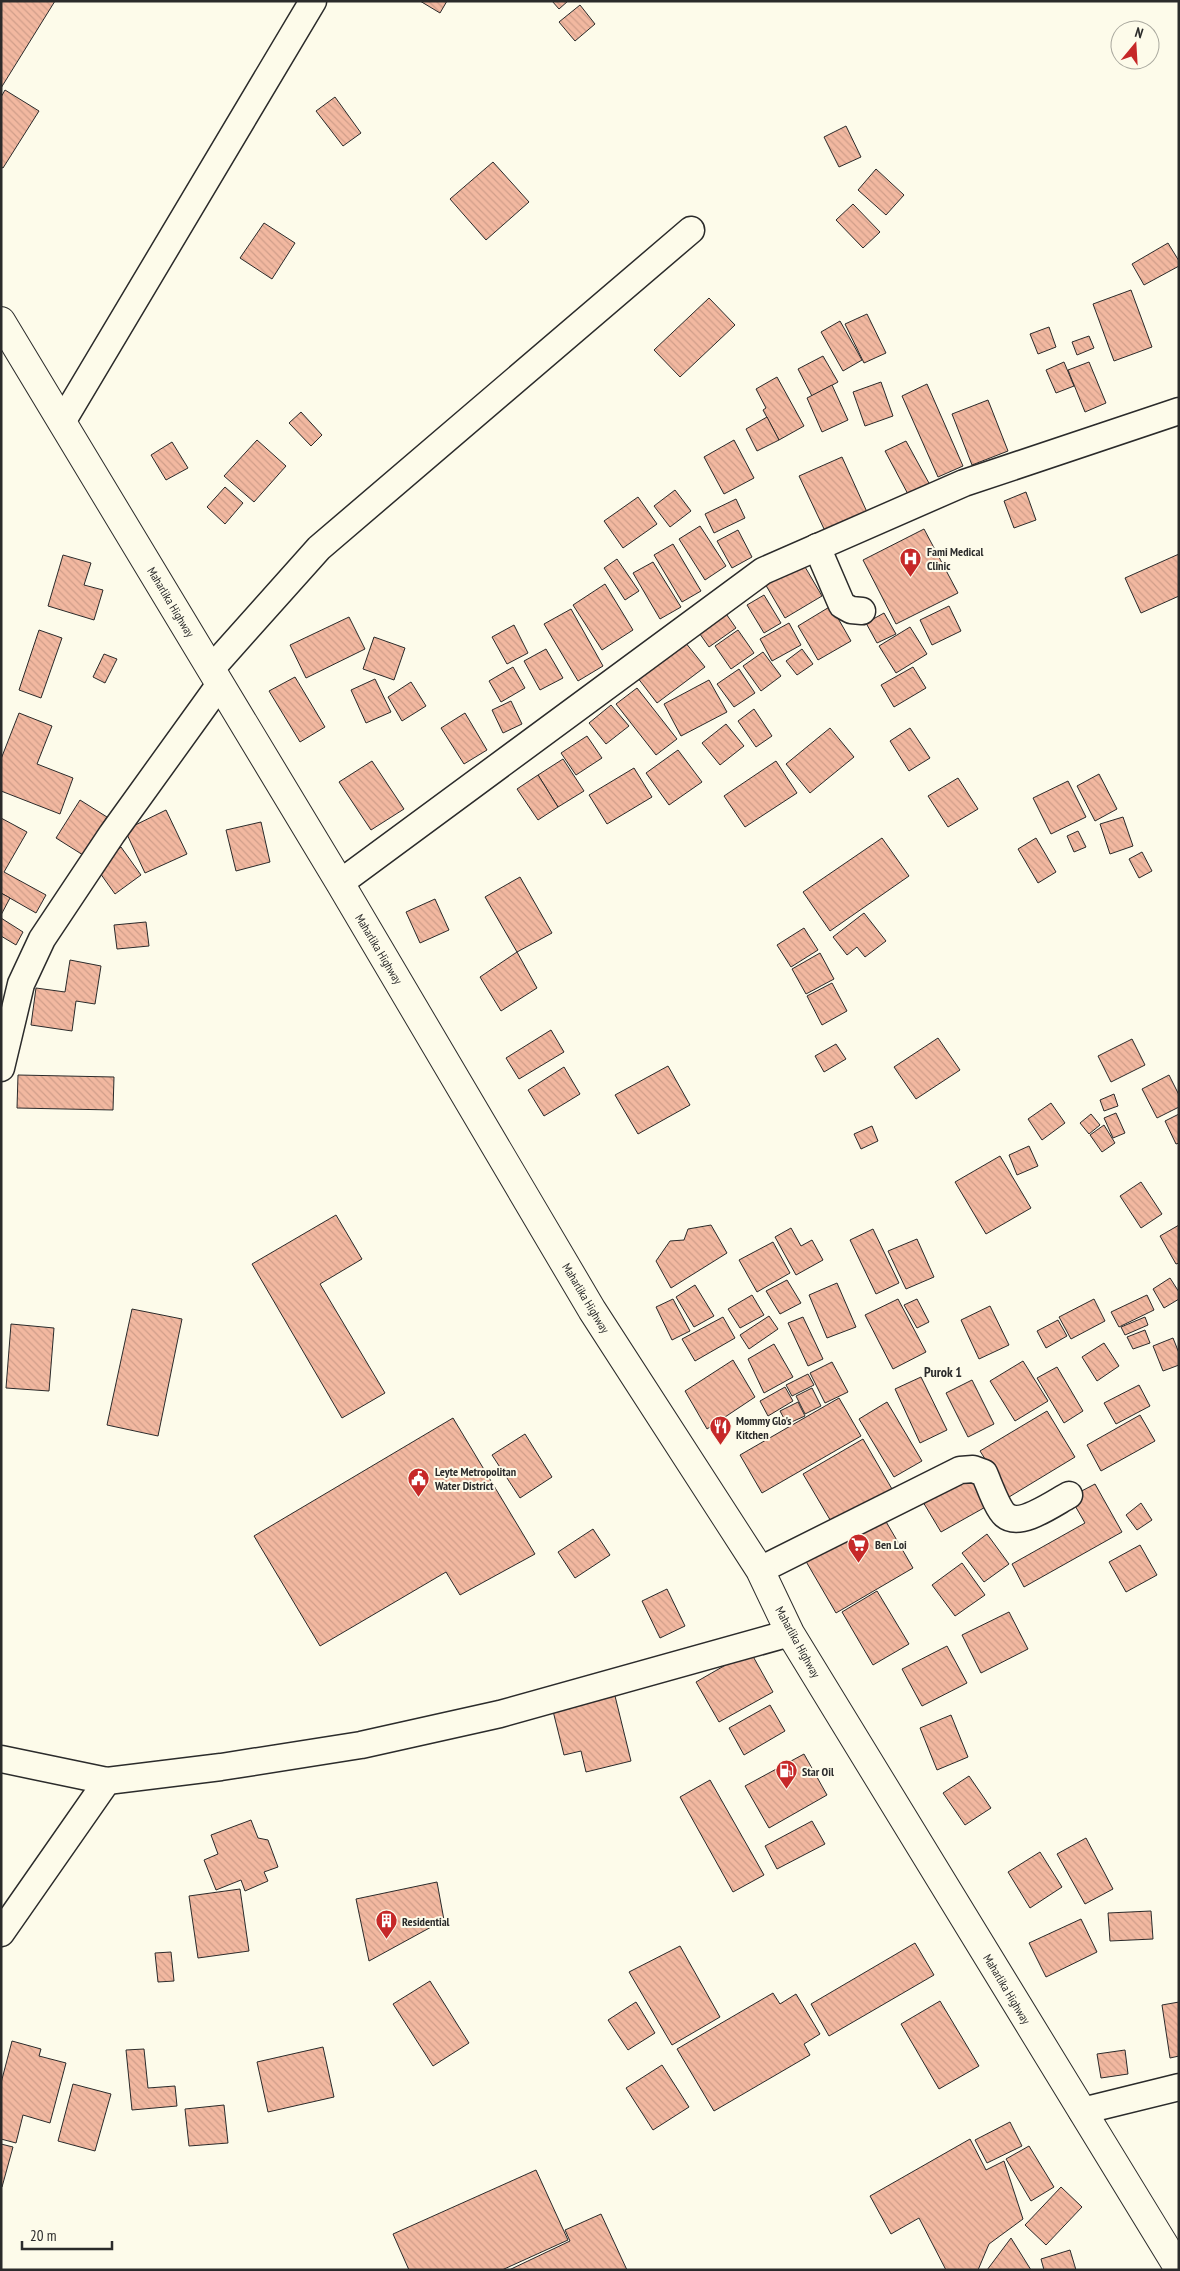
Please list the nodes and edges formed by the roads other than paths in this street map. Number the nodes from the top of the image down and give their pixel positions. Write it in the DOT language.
graph roads {
  1 [pos="313,1"];
  2 [pos="691,230"];
  3 [pos="1,321"];
  4 [pos="1179,411"];
  5 [pos="62,422"];
  6 [pos="816,547"];
  7 [pos="862,612"];
  8 [pos="216,677"];
  9 [pos="340,883"];
  10 [pos="1,1068"];
  11 [pos="1069,1495"];
  12 [pos="760,1570"];
  13 [pos="790,1633"];
  14 [pos="1,1759"];
  15 [pos="107,1781"];
  16 [pos="1,1933"];
  17 [pos="1179,2087"];
  18 [pos="1082,2111"];
  19 [pos="1179,2269"];
  1 -- 5 [label="street"];
  2 -- 8 [label="street"];
  3 -- 5 [label="main road, Maharlika Highway"];
  4 -- 6 [label="street"];
  5 -- 8 [label="main road, Maharlika Highway"];
  6 -- 7 [label="street"];
  6 -- 9 [label="street"];
  8 -- 9 [label="main road, Maharlika Highway"];
  8 -- 10 [label="street"];
  9 -- 12 [label="main road, Maharlika Highway"];
  11 -- 12 [label="street"];
  12 -- 13 [label="main road, Maharlika Highway"];
  13 -- 15 [label="street"];
  13 -- 18 [label="main road, Maharlika Highway"];
  14 -- 15 [label="street"];
  15 -- 16 [label="street"];
  17 -- 18 [label="street"];
  18 -- 19 [label="main road, Maharlika Highway"];
}
